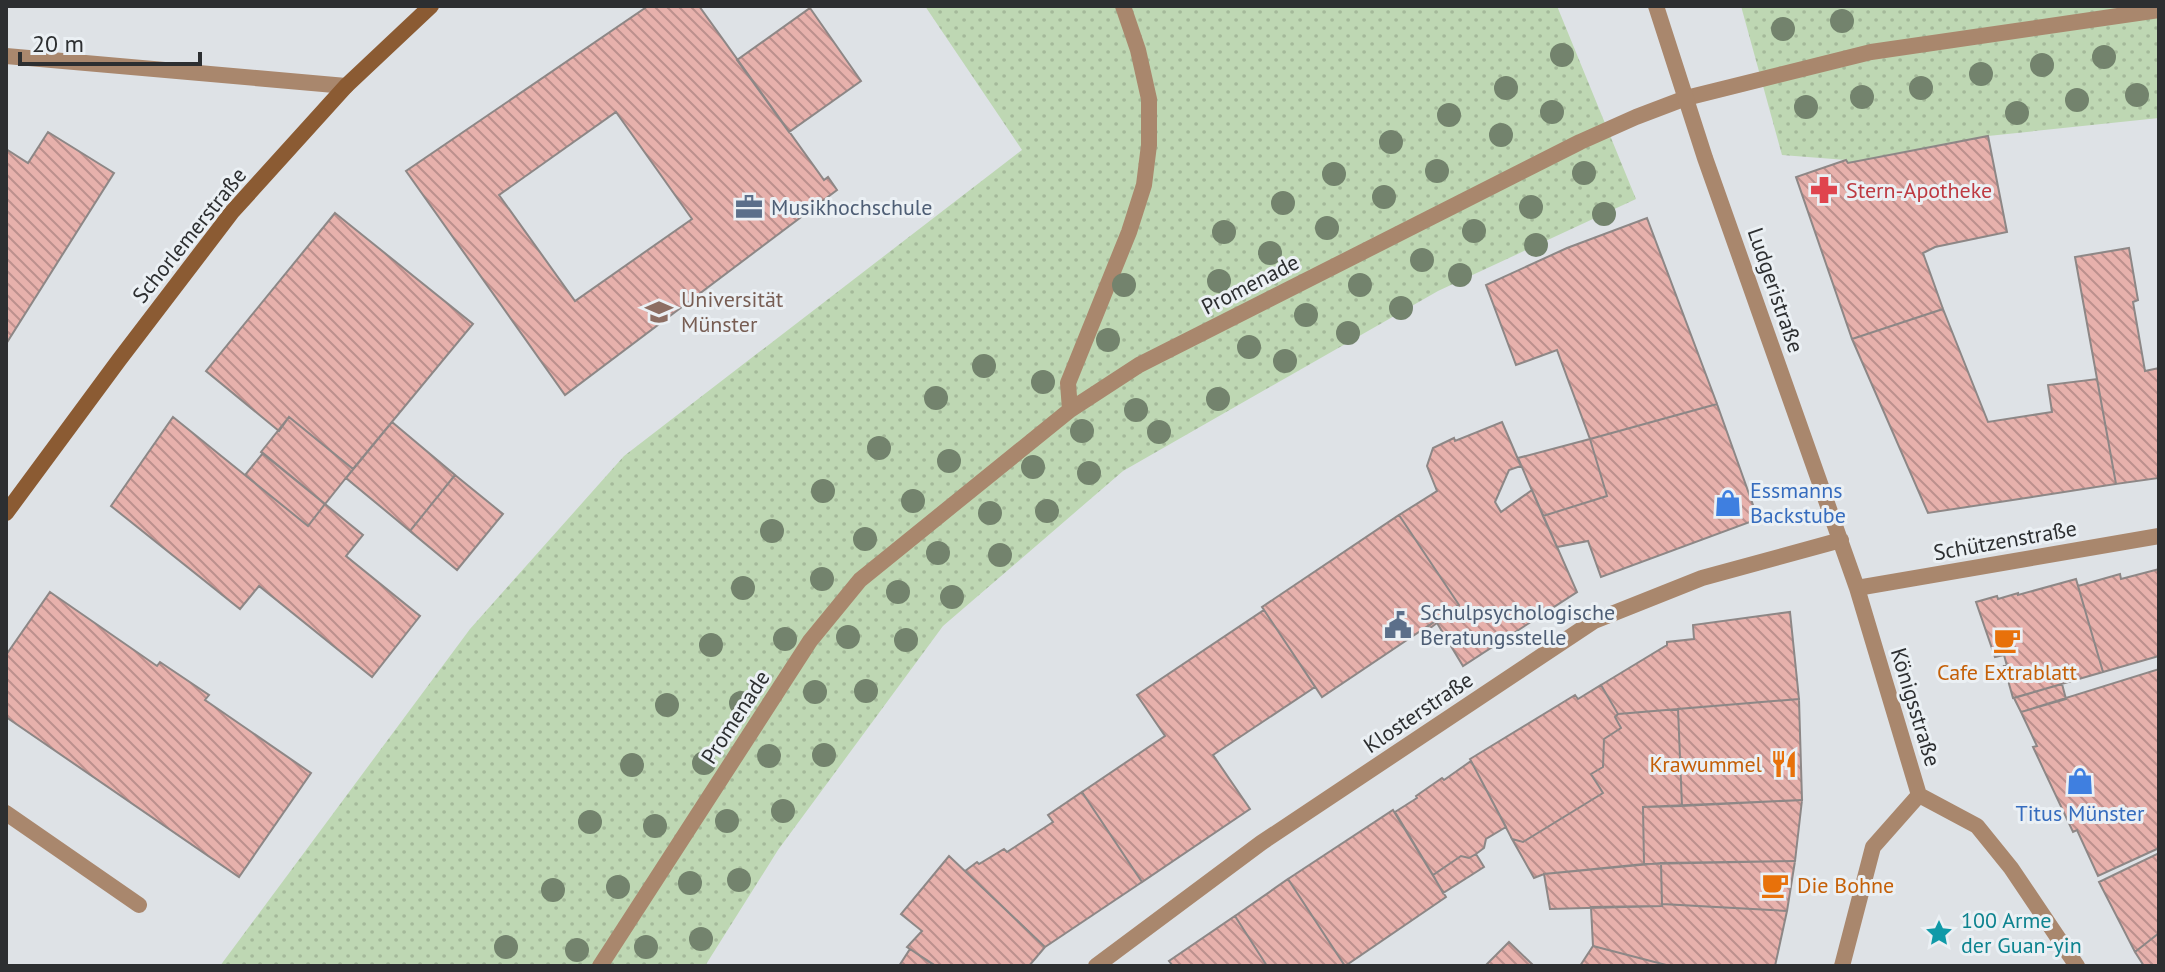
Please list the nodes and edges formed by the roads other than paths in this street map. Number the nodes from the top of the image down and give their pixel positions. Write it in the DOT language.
graph roads {
  1 [pos="431,6"];
  2 [pos="1123,6"];
  3 [pos="1656,6"];
  4 [pos="2159,10"];
  5 [pos="6,56"];
  6 [pos="346,86"];
  7 [pos="1686,98"];
  8 [pos="1070,410"];
  9 [pos="6,513"];
  10 [pos="2159,536"];
  11 [pos="1841,540"];
  12 [pos="1857,588"];
  13 [pos="1919,795"];
  14 [pos="6,813"];
  15 [pos="139,905"];
  16 [pos="600,966"];
  17 [pos="1096,966"];
  18 [pos="1842,966"];
  19 [pos="2077,966"];
  1 -- 6 [label="main road, Schorlemerstraße"];
  2 -- 8 [label="street"];
  3 -- 7 [label="street, Ludgeristraße"];
  4 -- 7 [label="street, Promenade"];
  5 -- 6 [label="street"];
  6 -- 9 [label="main road, Schorlemerstraße"];
  7 -- 8 [label="street, Promenade"];
  7 -- 11 [label="street, Ludgeristraße"];
  8 -- 16 [label="street, Promenade"];
  10 -- 12 [label="street, Schützenstraße"];
  11 -- 12 [label="street, Ludgeristraße"];
  11 -- 17 [label="street, Klosterstraße"];
  12 -- 13 [label="street, Königsstraße"];
  13 -- 18 [label="street"];
  13 -- 19 [label="street, Königsstraße"];
  14 -- 15 [label="street"];
}
